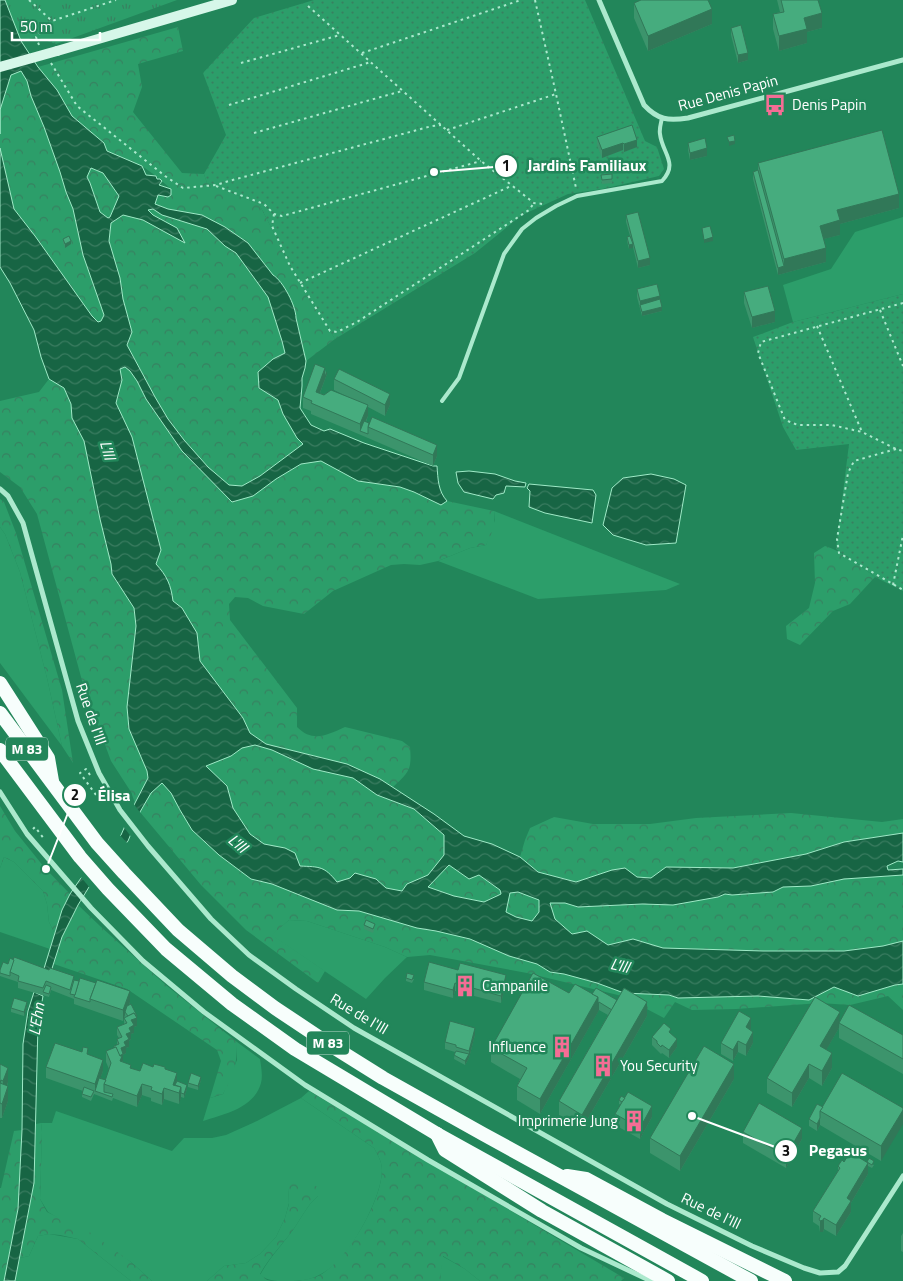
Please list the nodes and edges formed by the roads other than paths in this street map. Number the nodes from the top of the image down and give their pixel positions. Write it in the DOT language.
graph roads {
  1 [pos="232,0"];
  2 [pos="599,0"];
  3 [pos="903,60"];
  4 [pos="0,67"];
  5 [pos="662,118"];
  6 [pos="442,401"];
  7 [pos="0,489"];
  8 [pos="0,683"];
  9 [pos="0,713"];
  10 [pos="0,750"];
  11 [pos="53,785"];
  12 [pos="0,792"];
  13 [pos="437,1134"];
  14 [pos="558,1175"];
  15 [pos="903,1176"];
  16 [pos="651,1281"];
  17 [pos="668,1281"];
  18 [pos="702,1281"];
  19 [pos="751,1281"];
  20 [pos="785,1281"];
  1 -- 4 [label="main road, bridge"];
  2 -- 5 [label="street, Rue Denis Papin"];
  3 -- 5 [label="street, Rue Denis Papin"];
  5 -- 6 [label="lane"];
  7 -- 15 [label="street, Rue de l'Ill"];
  8 -- 11 [label="highway"];
  9 -- 11 [label="highway, M 83"];
  10 -- 13 [label="highway, M 83"];
  11 -- 14 [label="highway, M 83"];
  12 -- 16 [label="street"];
  13 -- 17 [label="highway"];
  13 -- 18 [label="highway, M 83"];
  14 -- 19 [label="highway, M 83"];
  14 -- 20 [label="highway"];
}
